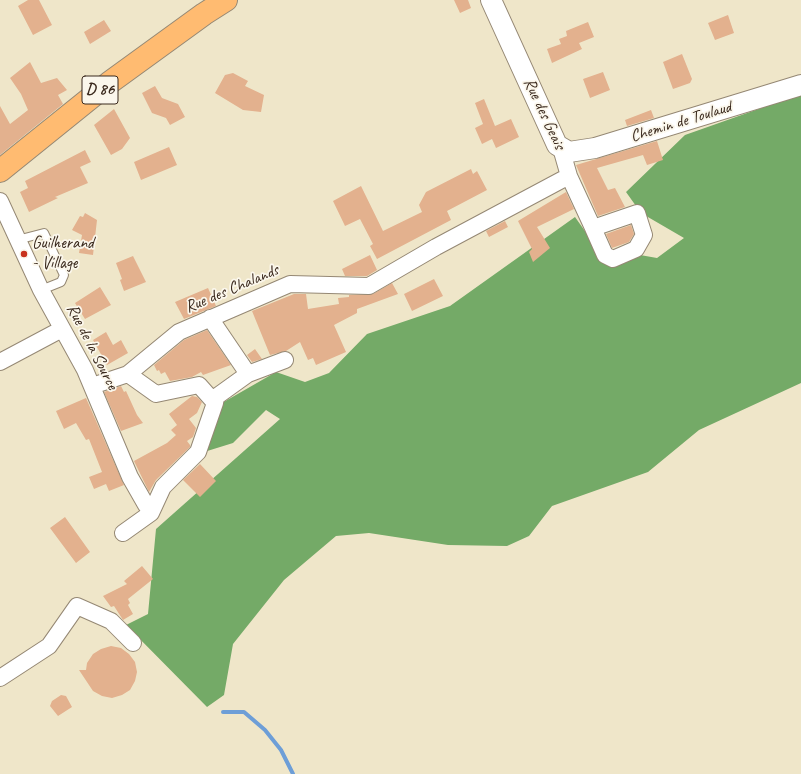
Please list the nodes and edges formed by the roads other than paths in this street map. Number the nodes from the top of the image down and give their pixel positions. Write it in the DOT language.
graph roads {
  1 [pos="226,0"];
  2 [pos="491,0"];
  3 [pos="801,85"];
  4 [pos="561,148"];
  5 [pos="0,171"];
  6 [pos="569,176"];
  7 [pos="0,201"];
  8 [pos="593,228"];
  9 [pos="17,240"];
  10 [pos="41,290"];
  11 [pos="210,318"];
  12 [pos="62,329"];
  13 [pos="285,360"];
  14 [pos="0,362"];
  15 [pos="128,374"];
  16 [pos="248,374"];
  17 [pos="92,386"];
  18 [pos="214,403"];
  19 [pos="152,509"];
  20 [pos="123,533"];
  21 [pos="133,643"];
  22 [pos="0,678"];
  1 -- 5 [label="main road, D 86"];
  2 -- 4 [label="street, Rue des Geais"];
  3 -- 4 [label="street, Chemin de Toulaud"];
  4 -- 6 [label="street, Rue des Geais"];
  6 -- 8 [label="street, Rue des Geais"];
  6 -- 11 [label="street, Rue des Chalands"];
  7 -- 9 [label="street, Rue de la Source"];
  9 -- 10 [label="street, Rue de la Source"];
  9 -- 10 [label="lane"];
  10 -- 12 [label="street, Rue de la Source"];
  11 -- 15 [label="street, Rue des Chalands"];
  11 -- 16 [label="street"];
  12 -- 14 [label="street"];
  12 -- 17 [label="street, Rue de la Source"];
  13 -- 16 [label="street"];
  15 -- 17 [label="street, Rue des Chalands"];
  15 -- 18 [label="street"];
  16 -- 18 [label="street"];
  17 -- 19 [label="street, Rue de la Source"];
  18 -- 19 [label="street"];
  19 -- 20 [label="street"];
  21 -- 22 [label="street"];
}
